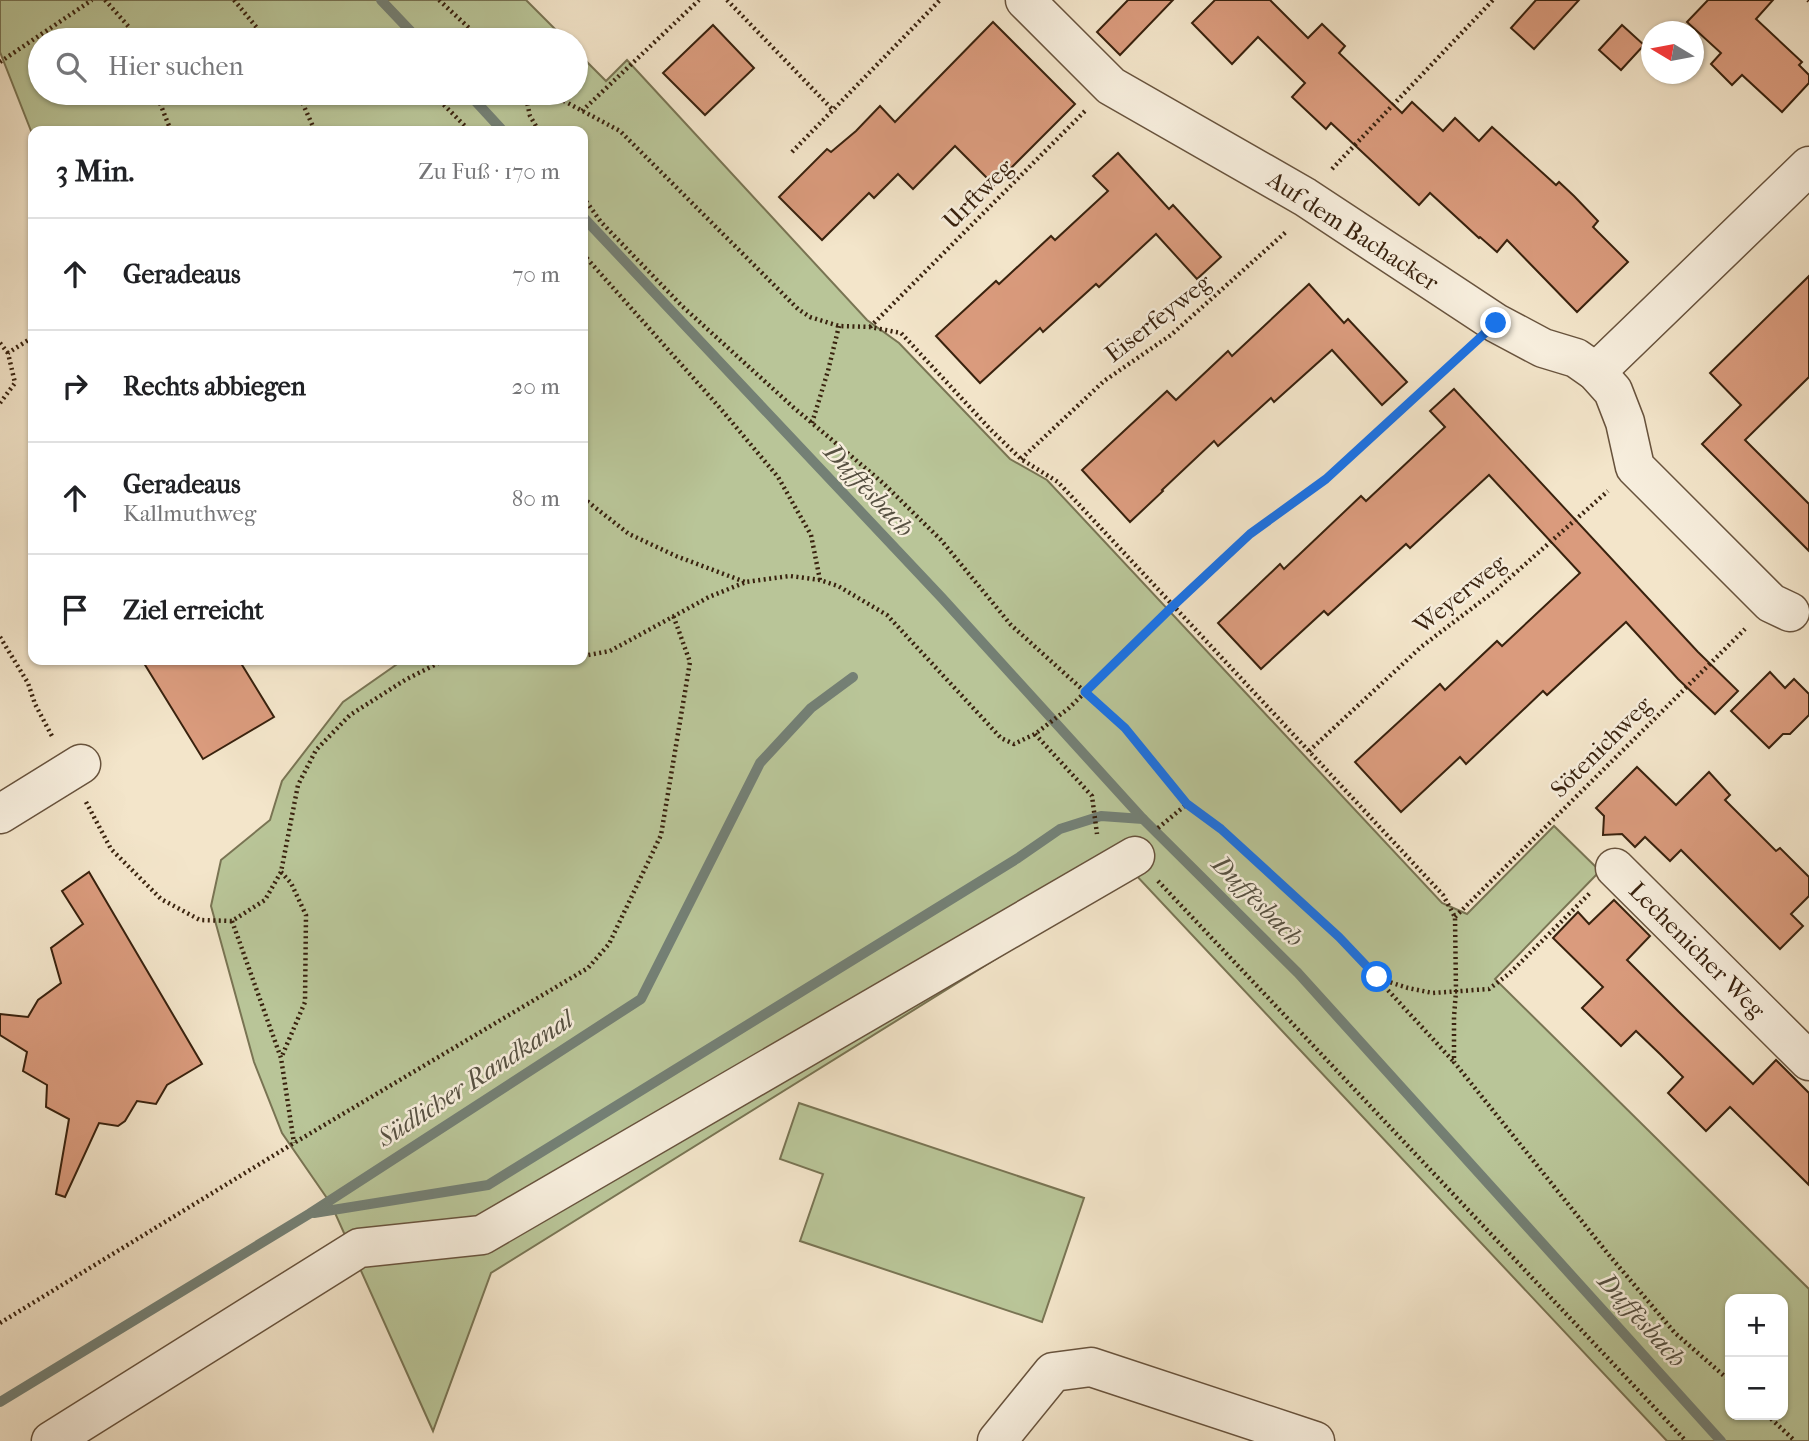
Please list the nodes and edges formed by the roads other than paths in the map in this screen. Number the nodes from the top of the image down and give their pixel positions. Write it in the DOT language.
graph roads {
  1 [pos="1025,0"];
  2 [pos="1809,166"];
  3 [pos="1596,372"];
  4 [pos="1780,607"];
  5 [pos="81,764"];
  6 [pos="0,814"];
  7 [pos="1135,856"];
  8 [pos="1615,868"];
  9 [pos="1809,1061"];
  10 [pos="51,1441"];
  11 [pos="997,1441"];
  12 [pos="1315,1441"];
  1 -- 3 [label="street, Auf dem Bachacker"];
  2 -- 3 [label="street"];
  3 -- 4 [label="street, Auf dem Bachacker"];
  5 -- 6 [label="street"];
  7 -- 10 [label="street"];
  8 -- 9 [label="street, Lechenicher Weg"];
  11 -- 12 [label="street"];
}
